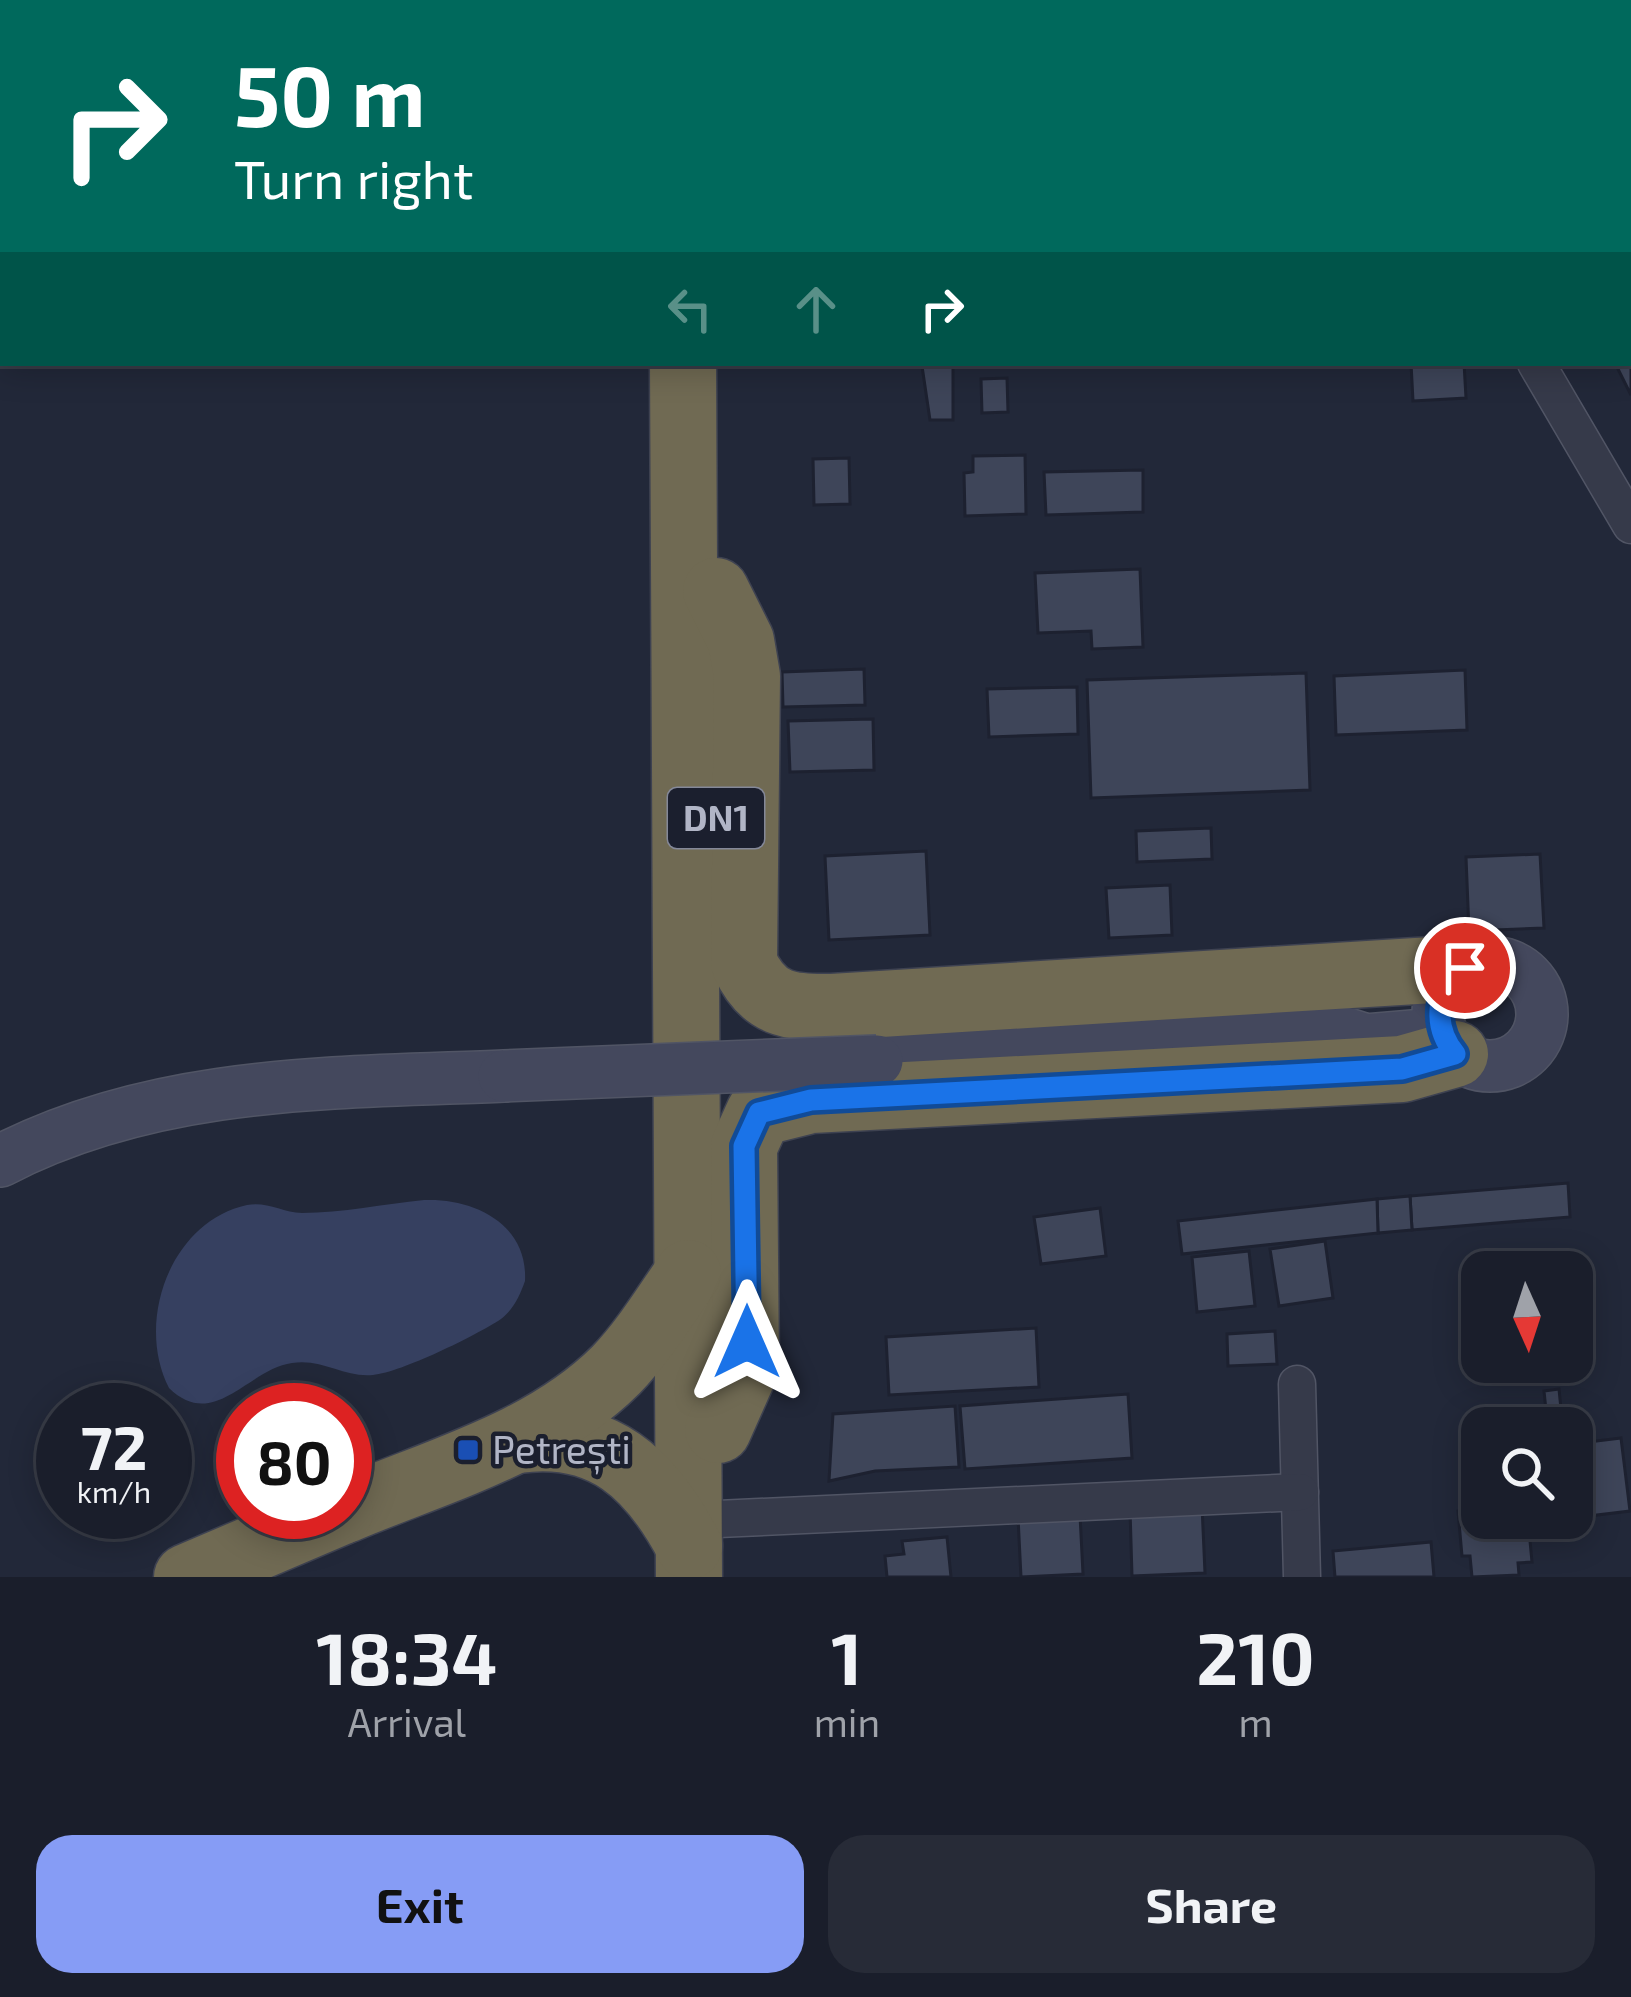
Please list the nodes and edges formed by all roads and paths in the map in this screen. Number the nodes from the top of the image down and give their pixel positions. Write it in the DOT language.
graph roads {
  1 [pos="683,366"];
  2 [pos="715,366"];
  3 [pos="1538,366"];
  4 [pos="1631,525"];
  5 [pos="716,591"];
  6 [pos="1451,1011"];
  7 [pos="0,1161"];
  8 [pos="688,1273"];
  9 [pos="1297,1384"];
  10 [pos="718,1430"];
  11 [pos="517,1440"];
  12 [pos="1300,1492"];
  13 [pos="372,1499"];
  14 [pos="277,1539"];
  15 [pos="704,1555"];
  16 [pos="187,1577"];
  17 [pos="1302,1577"];
  1 -- 8 [label="highway, DN1"];
  2 -- 5 [label="highway, DN1"];
  3 -- 4 [label="street"];
  5 -- 6 [label="highway"];
  5 -- 10 [label="highway, DN1"];
  6 -- 7 [label="street, bridge"];
  6 -- 10 [label="highway"];
  8 -- 11 [label="highway"];
  8 -- 15 [label="highway, DN1"];
  9 -- 12 [label="street"];
  10 -- 15 [label="highway, DN1"];
  11 -- 13 [label="highway"];
  11 -- 15 [label="highway"];
  12 -- 15 [label="street"];
  12 -- 17 [label="street"];
  14 -- 16 [label="highway"];
}
